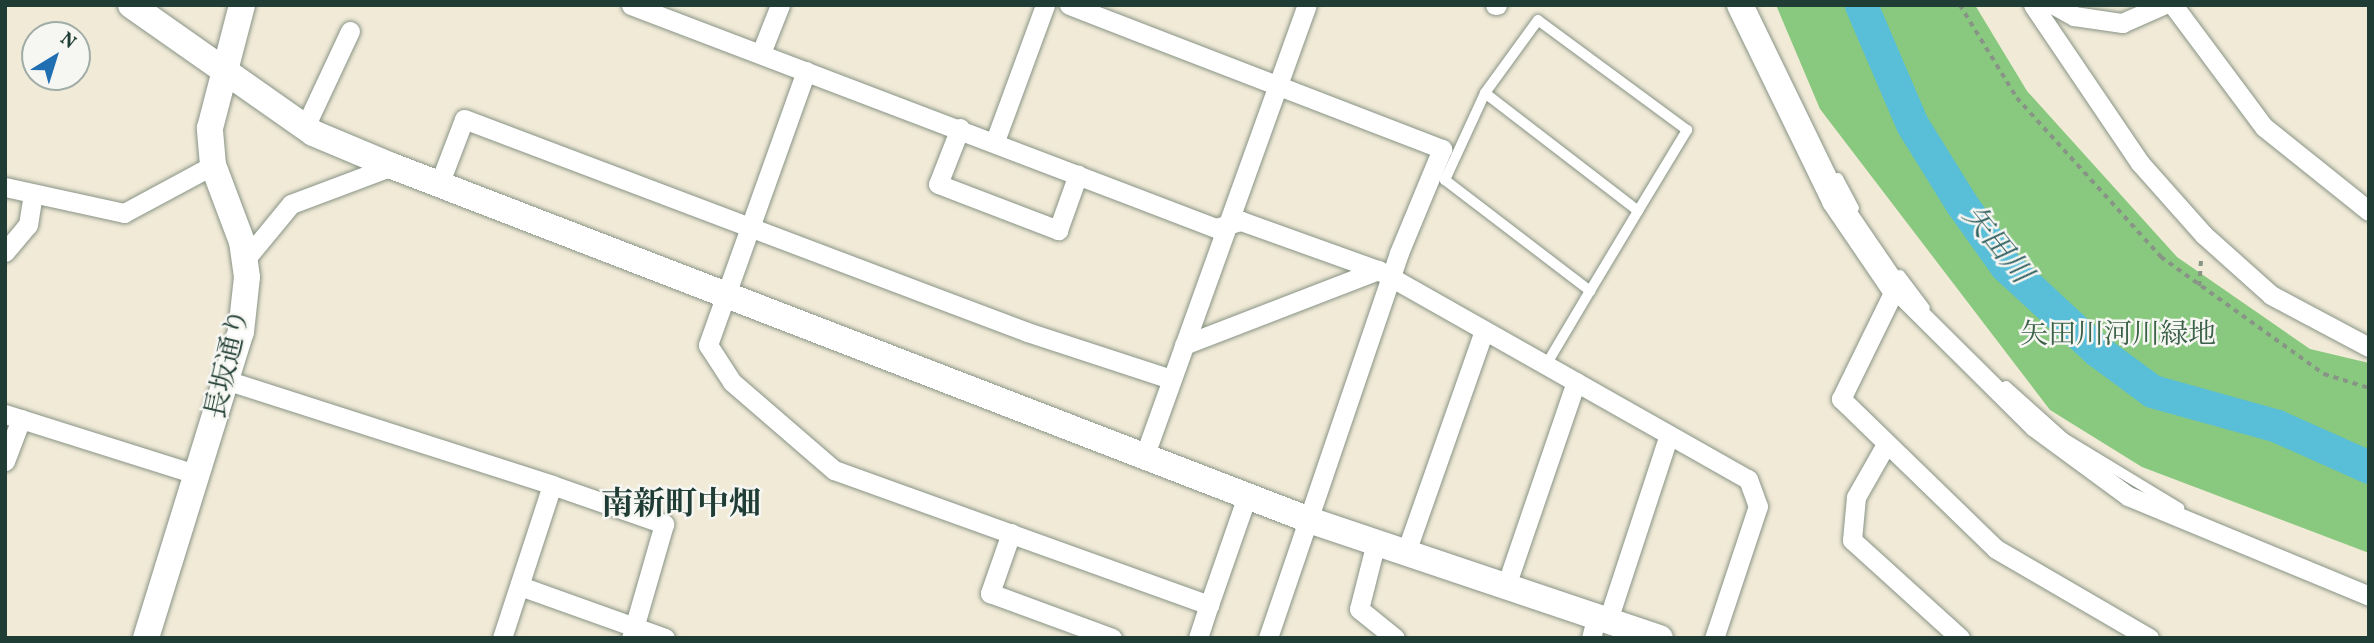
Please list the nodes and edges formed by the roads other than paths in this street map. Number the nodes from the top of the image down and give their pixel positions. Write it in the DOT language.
graph roads {
  1 [pos="242,5"];
  2 [pos="631,5"];
  3 [pos="779,5"];
  4 [pos="1045,5"];
  5 [pos="1069,5"];
  6 [pos="1307,5"];
  7 [pos="1740,5"];
  8 [pos="1752,5"];
  9 [pos="2033,5"];
  10 [pos="2054,5"];
  11 [pos="2163,5"];
  12 [pos="2174,5"];
  13 [pos="145,10"];
  14 [pos="350,32"];
  15 [pos="761,53"];
  16 [pos="224,67"];
  17 [pos="806,71"];
  18 [pos="1281,83"];
  19 [pos="1485,93"];
  20 [pos="305,127"];
  21 [pos="960,128"];
  22 [pos="995,141"];
  23 [pos="1446,160"];
  24 [pos="213,164"];
  25 [pos="392,166"];
  26 [pos="1078,174"];
  27 [pos="440,182"];
  28 [pos="5,187"];
  29 [pos="33,195"];
  30 [pos="1638,211"];
  31 [pos="2369,211"];
  32 [pos="750,225"];
  33 [pos="1227,227"];
  34 [pos="5,252"];
  35 [pos="244,261"];
  36 [pos="1385,274"];
  37 [pos="1895,289"];
  38 [pos="1590,291"];
  39 [pos="722,295"];
  40 [pos="1484,330"];
  41 [pos="1184,345"];
  42 [pos="2369,347"];
  43 [pos="1546,365"];
  44 [pos="1171,379"];
  45 [pos="229,381"];
  46 [pos="1576,382"];
  47 [pos="13,416"];
  48 [pos="1668,435"];
  49 [pos="1885,446"];
  50 [pos="1144,457"];
  51 [pos="5,461"];
  52 [pos="198,475"];
  53 [pos="552,485"];
  54 [pos="1247,496"];
  55 [pos="1312,521"];
  56 [pos="1012,533"];
  57 [pos="1376,542"];
  58 [pos="1406,552"];
  59 [pos="520,586"];
  60 [pos="1506,586"];
  61 [pos="2369,586"];
  62 [pos="2369,596"];
  63 [pos="1209,605"];
  64 [pos="1598,625"];
  65 [pos="633,633"];
  66 [pos="146,638"];
  67 [pos="502,638"];
  68 [pos="665,638"];
  69 [pos="1112,638"];
  70 [pos="1198,638"];
  71 [pos="1268,638"];
  72 [pos="1395,638"];
  73 [pos="1660,638"];
  74 [pos="1714,638"];
  75 [pos="1960,638"];
  76 [pos="2149,638"];
  1 -- 16 [label="street, 長坂通り"];
  2 -- 15 [label="street"];
  3 -- 15 [label="street"];
  4 -- 22 [label="street"];
  5 -- 18 [label="street"];
  6 -- 18 [label="street"];
  7 -- 37 [label="street"];
  8 -- 61 [label="lane"];
  9 -- 42 [label="street"];
  10 -- 11 [label="street"];
  12 -- 31 [label="street"];
  13 -- 16 [label="street"];
  14 -- 20 [label="street"];
  15 -- 17 [label="street"];
  16 -- 20 [label="street"];
  16 -- 24 [label="street, 長坂通り"];
  17 -- 21 [label="street"];
  17 -- 32 [label="street"];
  18 -- 23 [label="street"];
  18 -- 33 [label="street"];
  19 -- 23 [label="lane"];
  19 -- 30 [label="lane"];
  19 -- 30 [label="lane"];
  20 -- 25 [label="street"];
  21 -- 22 [label="street"];
  21 -- 26 [label="street"];
  22 -- 26 [label="street"];
  23 -- 36 [label="street"];
  23 -- 38 [label="lane"];
  24 -- 29 [label="street"];
  24 -- 35 [label="street, 長坂通り"];
  25 -- 27 [label="street"];
  25 -- 35 [label="street"];
  26 -- 33 [label="street"];
  27 -- 32 [label="street"];
  27 -- 39 [label="street"];
  28 -- 29 [label="street"];
  29 -- 34 [label="street"];
  30 -- 38 [label="lane"];
  32 -- 39 [label="street"];
  32 -- 44 [label="street"];
  33 -- 36 [label="street"];
  33 -- 41 [label="street"];
  35 -- 45 [label="street, 長坂通り"];
  36 -- 40 [label="street"];
  36 -- 41 [label="street"];
  36 -- 55 [label="street"];
  37 -- 49 [label="street"];
  37 -- 62 [label="street"];
  38 -- 43 [label="lane"];
  39 -- 50 [label="street"];
  39 -- 56 [label="street"];
  40 -- 43 [label="street"];
  40 -- 58 [label="street"];
  41 -- 44 [label="street"];
  43 -- 46 [label="street"];
  44 -- 50 [label="street"];
  45 -- 52 [label="street, 長坂通り"];
  45 -- 53 [label="street"];
  46 -- 48 [label="street"];
  46 -- 60 [label="street"];
  47 -- 51 [label="street"];
  47 -- 52 [label="street"];
  48 -- 64 [label="street"];
  48 -- 74 [label="street"];
  49 -- 75 [label="street"];
  49 -- 76 [label="street"];
  50 -- 54 [label="street"];
  52 -- 66 [label="street, 長坂通り"];
  53 -- 59 [label="street"];
  53 -- 65 [label="street"];
  54 -- 55 [label="street"];
  54 -- 63 [label="street"];
  55 -- 57 [label="street"];
  55 -- 71 [label="street"];
  56 -- 63 [label="street"];
  56 -- 69 [label="street"];
  57 -- 58 [label="street"];
  57 -- 72 [label="street"];
  58 -- 60 [label="street"];
  59 -- 65 [label="street"];
  59 -- 67 [label="street"];
  60 -- 64 [label="street"];
  63 -- 70 [label="street"];
  64 -- 73 [label="street"];
  65 -- 68 [label="street"];
}
